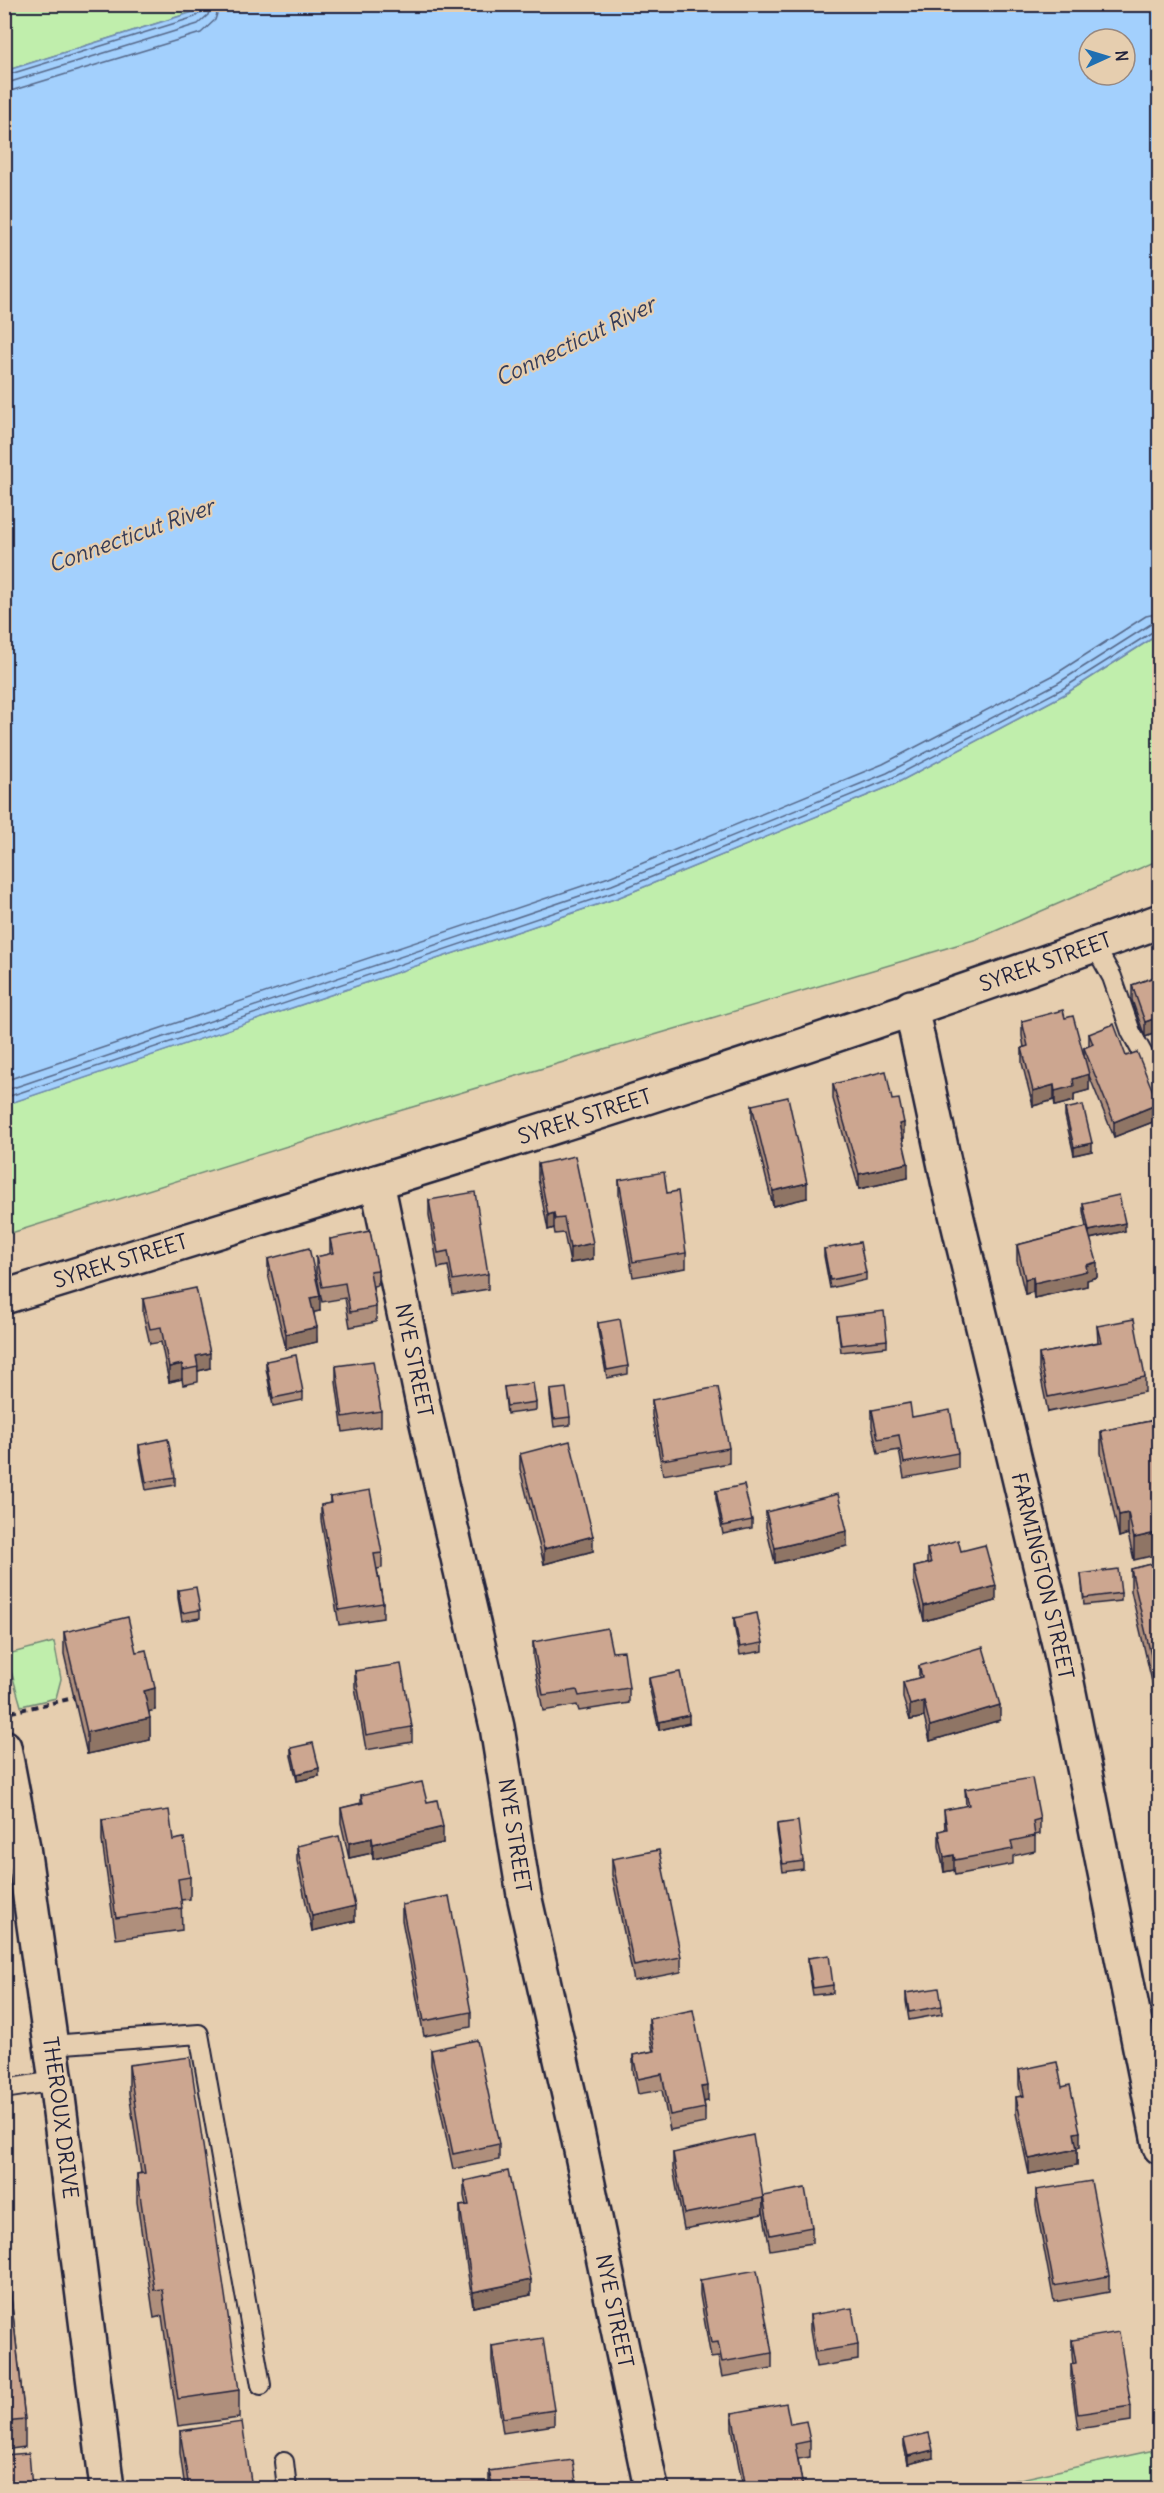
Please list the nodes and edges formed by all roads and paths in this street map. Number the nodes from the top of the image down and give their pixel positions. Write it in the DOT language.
graph roads {
  1 [pos="1160,921"];
  2 [pos="1094,945"];
  3 [pos="911,1007"];
  4 [pos="1160,1089"];
  5 [pos="377,1182"];
  6 [pos="4,1297"];
  7 [pos="74,1698"];
  8 [pos="4,1713"];
  9 [pos="4,1747"];
  10 [pos="51,2045"];
  11 [pos="56,2081"];
  12 [pos="4,2089"];
  13 [pos="1160,2147"];
  14 [pos="261,2385"];
  15 [pos="284,2462"];
  16 [pos="107,2488"];
  17 [pos="287,2488"];
  18 [pos="651,2488"];
  1 -- 2 [label="street, SYREK STREET"];
  2 -- 3 [label="street, SYREK STREET"];
  2 -- 4 [label="lane"];
  3 -- 5 [label="street, SYREK STREET"];
  3 -- 13 [label="street, FARMINGTON STREET"];
  5 -- 6 [label="street, SYREK STREET"];
  5 -- 18 [label="street, NYE STREET"];
  7 -- 8 [label="path"];
  9 -- 10 [label="street, THEROUX DRIVE"];
  10 -- 11 [label="street, THEROUX DRIVE"];
  10 -- 14 [label="lane"];
  11 -- 12 [label="lane"];
  11 -- 16 [label="street, THEROUX DRIVE"];
  15 -- 17 [label="lane"];
}
